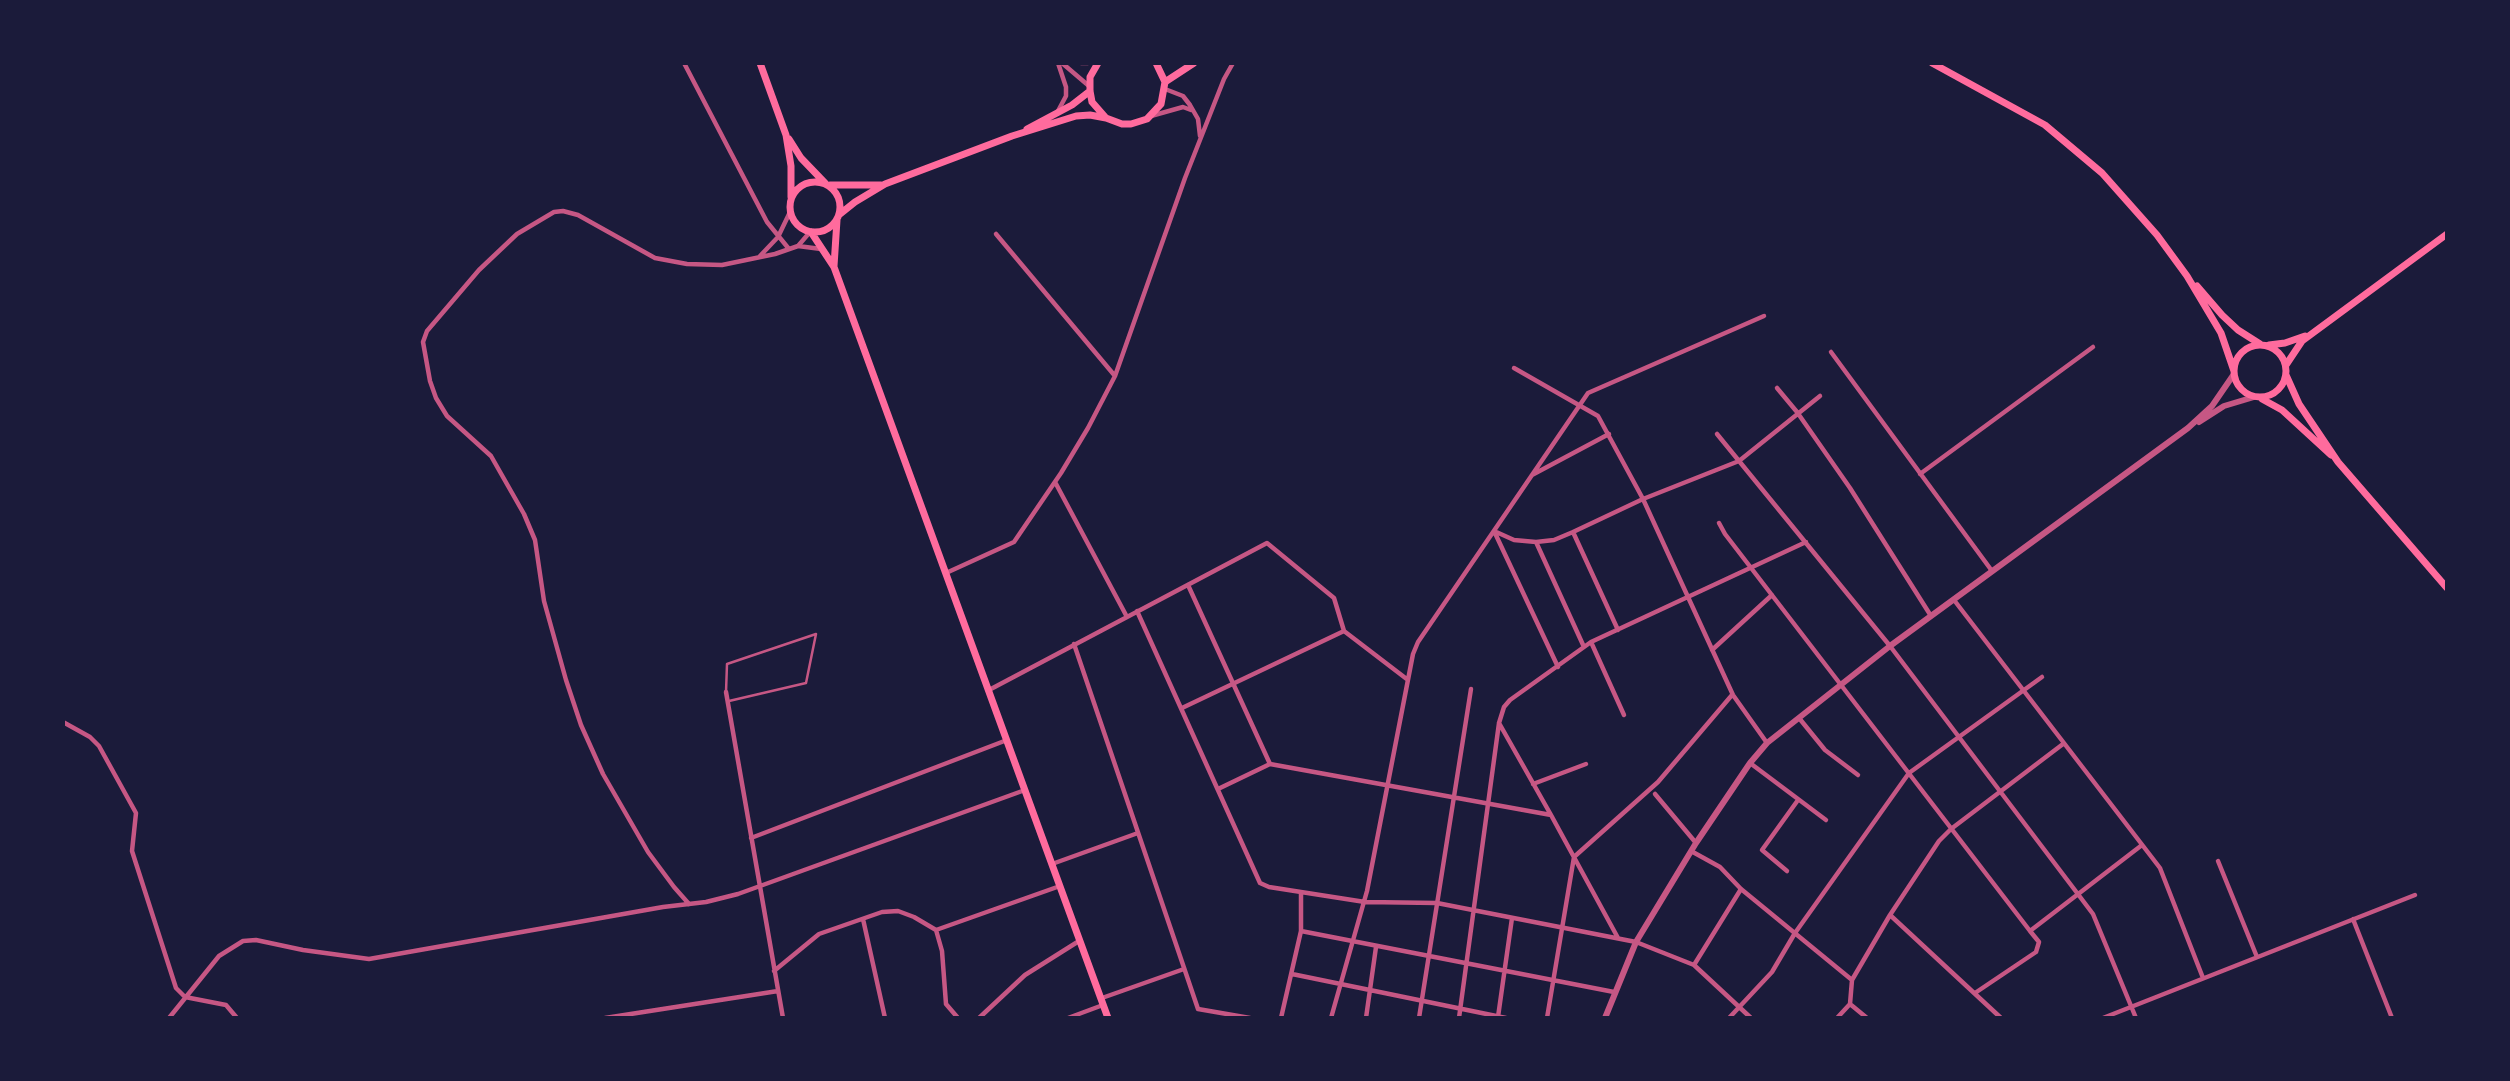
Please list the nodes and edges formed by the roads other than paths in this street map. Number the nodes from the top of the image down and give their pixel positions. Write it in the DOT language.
graph roads {
  1 [pos="684,63"];
  2 [pos="760,63"];
  3 [pos="1060,63"];
  4 [pos="1081,63"];
  5 [pos="1088,63"];
  6 [pos="1098,63"];
  7 [pos="1156,63"];
  8 [pos="1194,63"];
  9 [pos="1233,63"];
  10 [pos="1931,63"];
  11 [pos="1165,86"];
  12 [pos="1090,89"];
  13 [pos="1194,113"];
  14 [pos="1057,114"];
  15 [pos="1151,116"];
  16 [pos="1106,118"];
  17 [pos="786,135"];
  18 [pos="1012,136"];
  19 [pos="1199,143"];
  20 [pos="827,184"];
  21 [pos="886,184"];
  22 [pos="791,199"];
  23 [pos="790,212"];
  24 [pos="838,217"];
  25 [pos="811,232"];
  26 [pos="996,234"];
  27 [pos="2447,234"];
  28 [pos="778,236"];
  29 [pos="798,246"];
  30 [pos="789,249"];
  31 [pos="822,249"];
  32 [pos="759,257"];
  33 [pos="834,267"];
  34 [pos="2187,276"];
  35 [pos="1764,316"];
  36 [pos="2312,333"];
  37 [pos="2263,345"];
  38 [pos="2093,347"];
  39 [pos="1831,352"];
  40 [pos="2286,365"];
  41 [pos="1514,368"];
  42 [pos="2234,372"];
  43 [pos="2286,375"];
  44 [pos="1115,376"];
  45 [pos="1777,388"];
  46 [pos="1820,396"];
  47 [pos="2256,397"];
  48 [pos="1580,405"];
  49 [pos="1797,412"];
  50 [pos="2188,428"];
  51 [pos="1609,434"];
  52 [pos="1717,434"];
  53 [pos="1739,461"];
  54 [pos="2338,462"];
  55 [pos="1920,474"];
  56 [pos="1532,475"];
  57 [pos="1055,482"];
  58 [pos="1643,499"];
  59 [pos="1719,523"];
  60 [pos="1494,531"];
  61 [pos="1573,532"];
  62 [pos="1536,542"];
  63 [pos="1806,542"];
  64 [pos="1752,568"];
  65 [pos="1992,571"];
  66 [pos="946,573"];
  67 [pos="1188,585"];
  68 [pos="2447,587"];
  69 [pos="1772,595"];
  70 [pos="1689,599"];
  71 [pos="1954,600"];
  72 [pos="1137,611"];
  73 [pos="1931,616"];
  74 [pos="1127,617"];
  75 [pos="1343,631"];
  76 [pos="1618,631"];
  77 [pos="1591,642"];
  78 [pos="1074,644"];
  79 [pos="1890,646"];
  80 [pos="1584,647"];
  81 [pos="1712,650"];
  82 [pos="1558,667"];
  83 [pos="2042,677"];
  84 [pos="1408,680"];
  85 [pos="1234,684"];
  86 [pos="1840,685"];
  87 [pos="1471,689"];
  88 [pos="989,690"];
  89 [pos="2023,691"];
  90 [pos="726,692"];
  91 [pos="1732,695"];
  92 [pos="727,701"];
  93 [pos="1182,708"];
  94 [pos="1624,715"];
  95 [pos="1799,718"];
  96 [pos="63,722"];
  97 [pos="1499,723"];
  98 [pos="1959,736"];
  99 [pos="1007,740"];
  100 [pos="1766,743"];
  101 [pos="2063,744"];
  102 [pos="1750,763"];
  103 [pos="1270,764"];
  104 [pos="1586,764"];
  105 [pos="1909,774"];
  106 [pos="1858,775"];
  107 [pos="1388,784"];
  108 [pos="1533,784"];
  109 [pos="1218,789"];
  110 [pos="1025,790"];
  111 [pos="1999,792"];
  112 [pos="1656,794"];
  113 [pos="1454,796"];
  114 [pos="1798,800"];
  115 [pos="1487,803"];
  116 [pos="1551,816"];
  117 [pos="1826,820"];
  118 [pos="1951,829"];
  119 [pos="1138,833"];
  120 [pos="751,838"];
  121 [pos="1696,843"];
  122 [pos="2142,845"];
  123 [pos="1691,851"];
  124 [pos="1574,857"];
  125 [pos="2218,861"];
  126 [pos="1052,864"];
  127 [pos="1787,871"];
  128 [pos="760,886"];
  129 [pos="1060,886"];
  130 [pos="1741,889"];
  131 [pos="1301,891"];
  132 [pos="2078,893"];
  133 [pos="2415,895"];
  134 [pos="1365,902"];
  135 [pos="1437,903"];
  136 [pos="688,904"];
  137 [pos="1472,910"];
  138 [pos="1890,915"];
  139 [pos="1512,918"];
  140 [pos="863,919"];
  141 [pos="2353,919"];
  142 [pos="1560,927"];
  143 [pos="936,930"];
  144 [pos="1301,931"];
  145 [pos="2030,931"];
  146 [pos="1795,933"];
  147 [pos="1618,938"];
  148 [pos="1079,941"];
  149 [pos="1636,942"];
  150 [pos="1353,943"];
  151 [pos="1376,947"];
  152 [pos="1429,957"];
  153 [pos="2257,957"];
  154 [pos="1465,964"];
  155 [pos="1694,965"];
  156 [pos="1184,969"];
  157 [pos="774,971"];
  158 [pos="1505,971"];
  159 [pos="1292,974"];
  160 [pos="2203,978"];
  161 [pos="1553,979"];
  162 [pos="1852,980"];
  163 [pos="1341,984"];
  164 [pos="1370,990"];
  165 [pos="778,991"];
  166 [pos="1614,992"];
  167 [pos="1975,993"];
  168 [pos="185,997"];
  169 [pos="1422,1001"];
  170 [pos="1102,1002"];
  171 [pos="1850,1004"];
  172 [pos="2131,1006"];
  173 [pos="1739,1007"];
  174 [pos="1198,1009"];
  175 [pos="1460,1009"];
  176 [pos="1240,1017"];
  177 [pos="1498,1017"];
  178 [pos="169,1018"];
  179 [pos="237,1018"];
  180 [pos="605,1018"];
  181 [pos="783,1018"];
  182 [pos="885,1018"];
  183 [pos="958,1018"];
  184 [pos="979,1018"];
  185 [pos="1068,1018"];
  186 [pos="1108,1018"];
  187 [pos="1196,1018"];
  188 [pos="1250,1018"];
  189 [pos="1281,1018"];
  190 [pos="1331,1018"];
  191 [pos="1366,1018"];
  192 [pos="1419,1018"];
  193 [pos="1459,1018"];
  194 [pos="1506,1018"];
  195 [pos="1547,1018"];
  196 [pos="1605,1018"];
  197 [pos="1728,1018"];
  198 [pos="1751,1018"];
  199 [pos="1837,1018"];
  200 [pos="1867,1018"];
  201 [pos="2001,1018"];
  202 [pos="2102,1018"];
  203 [pos="2136,1018"];
  204 [pos="2392,1018"];
  1 -- 28 [label="street"];
  2 -- 17 [label="main road"];
  3 -- 12 [label="street"];
  3 -- 14 [label="street"];
  4 -- 5 [label="street"];
  6 -- 12 [label="main road"];
  7 -- 11 [label="main road"];
  8 -- 11 [label="main road"];
  9 -- 19 [label="street"];
  10 -- 34 [label="main road"];
  11 -- 13 [label="street"];
  11 -- 15 [label="main road"];
  12 -- 14 [label="main road"];
  12 -- 16 [label="main road"];
  13 -- 15 [label="street"];
  13 -- 19 [label="street"];
  14 -- 18 [label="main road"];
  15 -- 16 [label="main road"];
  16 -- 18 [label="main road"];
  17 -- 20 [label="main road"];
  17 -- 22 [label="main road"];
  18 -- 21 [label="main road"];
  19 -- 44 [label="street"];
  20 -- 21 [label="main road"];
  20 -- 22 [label="main road"];
  20 -- 24 [label="main road"];
  21 -- 24 [label="main road"];
  22 -- 23 [label="main road"];
  23 -- 25 [label="main road"];
  23 -- 28 [label="street"];
  24 -- 25 [label="main road"];
  24 -- 33 [label="main road"];
  25 -- 29 [label="street"];
  25 -- 31 [label="main road"];
  26 -- 44 [label="street"];
  27 -- 36 [label="main road"];
  28 -- 30 [label="street"];
  28 -- 32 [label="street"];
  29 -- 30 [label="street"];
  29 -- 31 [label="street"];
  30 -- 32 [label="street"];
  31 -- 33 [label="main road"];
  32 -- 136 [label="street"];
  33 -- 66 [label="main road"];
  34 -- 37 [label="main road"];
  34 -- 42 [label="main road"];
  35 -- 48 [label="street"];
  36 -- 37 [label="main road"];
  36 -- 40 [label="main road"];
  37 -- 40 [label="main road"];
  37 -- 42 [label="main road"];
  38 -- 55 [label="street"];
  39 -- 55 [label="street"];
  40 -- 43 [label="main road"];
  41 -- 48 [label="street"];
  42 -- 47 [label="main road"];
  42 -- 50 [label="street"];
  43 -- 47 [label="main road"];
  43 -- 54 [label="main road"];
  44 -- 57 [label="street"];
  45 -- 49 [label="street"];
  46 -- 49 [label="street"];
  47 -- 50 [label="street"];
  47 -- 54 [label="main road"];
  48 -- 51 [label="street"];
  48 -- 56 [label="street"];
  49 -- 53 [label="street"];
  49 -- 73 [label="street"];
  50 -- 65 [label="street"];
  51 -- 56 [label="street"];
  51 -- 58 [label="street"];
  52 -- 53 [label="street"];
  53 -- 58 [label="street"];
  53 -- 63 [label="street"];
  54 -- 68 [label="main road"];
  55 -- 65 [label="street"];
  56 -- 60 [label="street"];
  57 -- 66 [label="street"];
  57 -- 74 [label="street"];
  58 -- 61 [label="street"];
  58 -- 70 [label="street"];
  59 -- 64 [label="street"];
  60 -- 62 [label="street"];
  60 -- 82 [label="street"];
  60 -- 84 [label="street"];
  61 -- 62 [label="street"];
  61 -- 76 [label="street"];
  62 -- 80 [label="street"];
  63 -- 64 [label="street"];
  63 -- 79 [label="street"];
  64 -- 69 [label="street"];
  64 -- 70 [label="street"];
  65 -- 71 [label="street"];
  66 -- 88 [label="main road"];
  67 -- 72 [label="street"];
  67 -- 75 [label="street"];
  67 -- 85 [label="street"];
  69 -- 81 [label="street"];
  69 -- 86 [label="street"];
  70 -- 76 [label="street"];
  70 -- 81 [label="street"];
  71 -- 73 [label="street"];
  71 -- 89 [label="street"];
  72 -- 74 [label="street"];
  72 -- 93 [label="street"];
  73 -- 79 [label="street"];
  74 -- 78 [label="street"];
  75 -- 84 [label="street"];
  75 -- 85 [label="street"];
  76 -- 77 [label="street"];
  77 -- 80 [label="street"];
  77 -- 94 [label="street"];
  78 -- 88 [label="street"];
  78 -- 119 [label="street"];
  79 -- 86 [label="street"];
  79 -- 98 [label="street"];
  80 -- 82 [label="street"];
  81 -- 91 [label="street"];
  82 -- 97 [label="street"];
  83 -- 89 [label="street"];
  84 -- 107 [label="street"];
  85 -- 93 [label="street"];
  85 -- 103 [label="street"];
  86 -- 95 [label="street"];
  86 -- 105 [label="street"];
  87 -- 113 [label="street"];
  88 -- 99 [label="main road"];
  89 -- 98 [label="street"];
  89 -- 101 [label="street"];
  90 -- 92 [label="street"];
  90 -- 92 [label="lane"];
  91 -- 100 [label="street"];
  91 -- 124 [label="street"];
  92 -- 120 [label="street"];
  93 -- 109 [label="street"];
  95 -- 100 [label="street"];
  95 -- 106 [label="street"];
  96 -- 168 [label="street"];
  97 -- 108 [label="street"];
  97 -- 115 [label="street"];
  98 -- 105 [label="street"];
  98 -- 111 [label="street"];
  99 -- 110 [label="main road"];
  99 -- 120 [label="street"];
  100 -- 102 [label="street"];
  101 -- 111 [label="street"];
  101 -- 122 [label="street"];
  102 -- 114 [label="street"];
  102 -- 121 [label="street"];
  103 -- 107 [label="street"];
  103 -- 109 [label="street"];
  104 -- 108 [label="street"];
  105 -- 118 [label="street"];
  105 -- 146 [label="street"];
  107 -- 113 [label="street"];
  107 -- 134 [label="street"];
  108 -- 116 [label="street"];
  109 -- 131 [label="street"];
  110 -- 126 [label="main road"];
  110 -- 128 [label="street"];
  111 -- 118 [label="street"];
  111 -- 132 [label="street"];
  112 -- 121 [label="street"];
  113 -- 115 [label="street"];
  113 -- 135 [label="street"];
  114 -- 117 [label="street"];
  114 -- 127 [label="street"];
  115 -- 116 [label="street"];
  115 -- 137 [label="street"];
  116 -- 124 [label="street"];
  118 -- 138 [label="street"];
  118 -- 145 [label="street"];
  119 -- 126 [label="street"];
  119 -- 156 [label="street"];
  120 -- 128 [label="street"];
  121 -- 123 [label="street"];
  122 -- 132 [label="street"];
  122 -- 160 [label="street"];
  123 -- 130 [label="street"];
  123 -- 149 [label="street"];
  124 -- 142 [label="street"];
  124 -- 147 [label="street"];
  125 -- 153 [label="street"];
  126 -- 129 [label="main road"];
  128 -- 136 [label="street"];
  128 -- 157 [label="street"];
  129 -- 143 [label="street"];
  129 -- 148 [label="main road"];
  130 -- 146 [label="street"];
  130 -- 155 [label="street"];
  131 -- 134 [label="street"];
  131 -- 144 [label="street"];
  132 -- 145 [label="street"];
  132 -- 172 [label="street"];
  133 -- 141 [label="street"];
  134 -- 135 [label="street"];
  134 -- 150 [label="street"];
  135 -- 137 [label="street"];
  135 -- 152 [label="street"];
  136 -- 168 [label="street"];
  137 -- 139 [label="street"];
  137 -- 154 [label="street"];
  138 -- 162 [label="street"];
  138 -- 167 [label="street"];
  139 -- 142 [label="street"];
  139 -- 158 [label="street"];
  140 -- 143 [label="street"];
  140 -- 157 [label="street"];
  140 -- 182 [label="street"];
  141 -- 153 [label="street"];
  141 -- 204 [label="street"];
  142 -- 147 [label="street"];
  142 -- 161 [label="street"];
  143 -- 183 [label="street"];
  144 -- 150 [label="street"];
  144 -- 159 [label="street"];
  145 -- 167 [label="street"];
  146 -- 162 [label="street"];
  146 -- 173 [label="street"];
  147 -- 149 [label="street"];
  148 -- 170 [label="main road"];
  148 -- 184 [label="street"];
  149 -- 155 [label="street"];
  149 -- 166 [label="street"];
  150 -- 151 [label="street"];
  150 -- 163 [label="street"];
  151 -- 152 [label="street"];
  151 -- 164 [label="street"];
  152 -- 154 [label="street"];
  152 -- 169 [label="street"];
  153 -- 160 [label="street"];
  154 -- 158 [label="street"];
  154 -- 175 [label="street"];
  155 -- 173 [label="street"];
  156 -- 170 [label="street"];
  156 -- 174 [label="street"];
  157 -- 165 [label="street"];
  158 -- 161 [label="street"];
  158 -- 177 [label="street"];
  159 -- 163 [label="street"];
  159 -- 189 [label="street"];
  160 -- 172 [label="street"];
  161 -- 166 [label="street"];
  161 -- 195 [label="street"];
  162 -- 171 [label="street"];
  163 -- 164 [label="street"];
  163 -- 190 [label="street"];
  164 -- 169 [label="street"];
  164 -- 191 [label="street"];
  165 -- 180 [label="street"];
  165 -- 181 [label="street"];
  166 -- 196 [label="street"];
  167 -- 201 [label="street"];
  168 -- 178 [label="street"];
  168 -- 179 [label="street"];
  169 -- 175 [label="street"];
  169 -- 192 [label="street"];
  170 -- 185 [label="street"];
  170 -- 186 [label="main road"];
  171 -- 199 [label="street"];
  171 -- 200 [label="street"];
  172 -- 202 [label="street"];
  172 -- 203 [label="street"];
  173 -- 197 [label="street"];
  173 -- 198 [label="street"];
  174 -- 176 [label="street"];
  174 -- 187 [label="street"];
  175 -- 177 [label="street"];
  175 -- 193 [label="street"];
  176 -- 188 [label="street"];
  177 -- 194 [label="street"];
}
